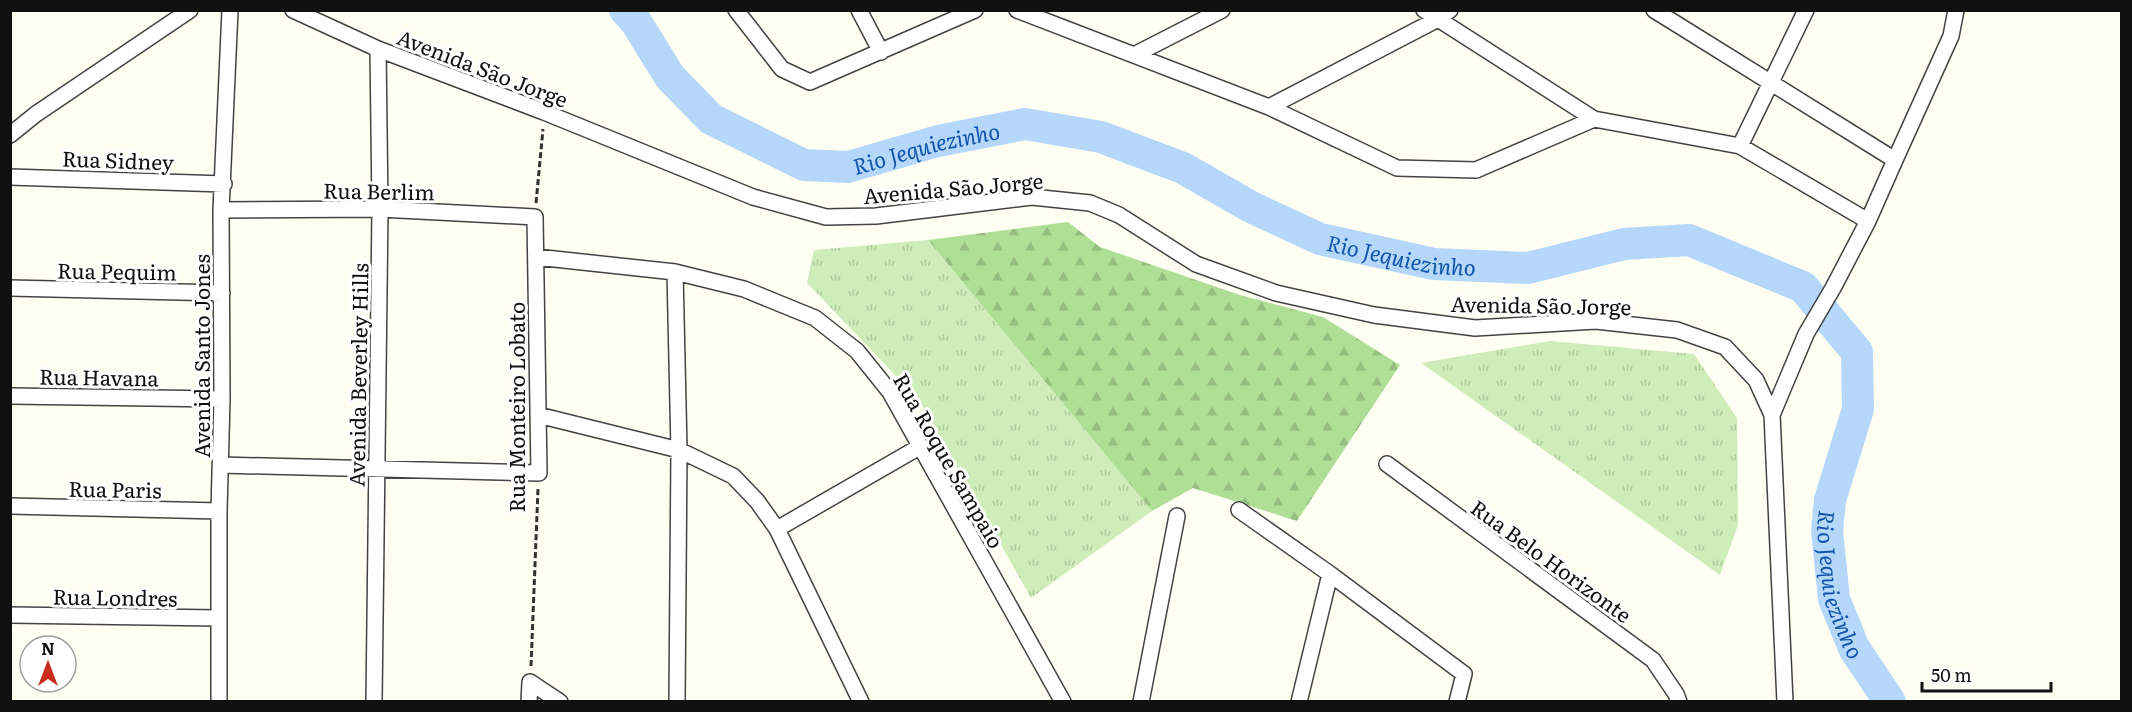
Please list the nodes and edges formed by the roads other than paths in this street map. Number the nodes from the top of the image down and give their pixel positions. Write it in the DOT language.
graph roads {
  1 [pos="190,10"];
  2 [pos="230,10"];
  3 [pos="293,10"];
  4 [pos="736,10"];
  5 [pos="859,10"];
  6 [pos="975,10"];
  7 [pos="1017,10"];
  8 [pos="1222,10"];
  9 [pos="1424,10"];
  10 [pos="1806,10"];
  11 [pos="1956,10"];
  12 [pos="1664,13"];
  13 [pos="1444,15"];
  14 [pos="378,49"];
  15 [pos="881,52"];
  16 [pos="1134,56"];
  17 [pos="1771,82"];
  18 [pos="1269,107"];
  19 [pos="1594,119"];
  20 [pos="10,135"];
  21 [pos="1740,146"];
  22 [pos="1895,160"];
  23 [pos="10,177"];
  24 [pos="224,184"];
  25 [pos="380,209"];
  26 [pos="222,210"];
  27 [pos="535,217"];
  28 [pos="1868,220"];
  29 [pos="536,257"];
  30 [pos="675,272"];
  31 [pos="10,288"];
  32 [pos="222,293"];
  33 [pos="10,396"];
  34 [pos="222,399"];
  35 [pos="1772,415"];
  36 [pos="538,416"];
  37 [pos="921,446"];
  38 [pos="679,450"];
  39 [pos="1387,464"];
  40 [pos="221,465"];
  41 [pos="377,468"];
  42 [pos="10,506"];
  43 [pos="1239,510"];
  44 [pos="219,511"];
  45 [pos="1177,516"];
  46 [pos="777,529"];
  47 [pos="1330,574"];
  48 [pos="10,615"];
  49 [pos="219,618"];
  50 [pos="219,702"];
  51 [pos="374,702"];
  52 [pos="529,702"];
  53 [pos="560,702"];
  54 [pos="677,702"];
  55 [pos="861,702"];
  56 [pos="1063,702"];
  57 [pos="1141,702"];
  58 [pos="1299,702"];
  59 [pos="1457,702"];
  60 [pos="1679,702"];
  61 [pos="1785,702"];
  1 -- 20 [label="street"];
  2 -- 24 [label="street, Avenida Santo Jones"];
  3 -- 14 [label="street, Avenida São Jorge"];
  4 -- 15 [label="street"];
  5 -- 15 [label="street"];
  6 -- 15 [label="street"];
  7 -- 16 [label="street"];
  8 -- 16 [label="street"];
  9 -- 13 [label="street"];
  10 -- 17 [label="street"];
  11 -- 22 [label="street"];
  12 -- 17 [label="street"];
  13 -- 18 [label="street"];
  13 -- 19 [label="street"];
  14 -- 25 [label="street, Avenida Beverley Hills"];
  14 -- 35 [label="street, Avenida São Jorge"];
  16 -- 18 [label="street"];
  17 -- 21 [label="street"];
  17 -- 22 [label="street"];
  18 -- 19 [label="street"];
  19 -- 21 [label="street"];
  21 -- 28 [label="street"];
  22 -- 28 [label="street"];
  23 -- 24 [label="street, Rua Sidney"];
  24 -- 26 [label="street, Avenida Santo Jones"];
  25 -- 26 [label="street, Rua Berlim"];
  25 -- 27 [label="street, Rua Berlim"];
  25 -- 41 [label="street, Avenida Beverley Hills"];
  26 -- 32 [label="street, Avenida Santo Jones"];
  27 -- 29 [label="street, Rua Monteiro Lobato"];
  28 -- 35 [label="street"];
  29 -- 30 [label="street, Rua Roque Sampaio"];
  29 -- 36 [label="street, Rua Monteiro Lobato"];
  30 -- 37 [label="street, Rua Roque Sampaio"];
  30 -- 38 [label="street"];
  31 -- 32 [label="street, Rua Pequim"];
  32 -- 34 [label="street, Avenida Santo Jones"];
  33 -- 34 [label="street, Rua Havana"];
  34 -- 40 [label="street, Avenida Santo Jones"];
  35 -- 61 [label="street, Avenida São Jorge"];
  36 -- 38 [label="street"];
  36 -- 41 [label="street, Rua Monteiro Lobato"];
  37 -- 46 [label="street"];
  37 -- 56 [label="street, Rua Roque Sampaio"];
  38 -- 46 [label="street"];
  38 -- 54 [label="street"];
  39 -- 60 [label="street, Rua Belo Horizonte"];
  40 -- 41 [label="street"];
  40 -- 44 [label="street, Avenida Santo Jones"];
  41 -- 51 [label="street, Avenida Beverley Hills"];
  42 -- 44 [label="street, Rua Paris"];
  43 -- 47 [label="street"];
  44 -- 49 [label="street, Avenida Santo Jones"];
  45 -- 57 [label="street"];
  46 -- 55 [label="street"];
  47 -- 58 [label="street"];
  47 -- 59 [label="street"];
  48 -- 49 [label="street, Rua Londres"];
  49 -- 50 [label="street, Avenida Santo Jones"];
  52 -- 53 [label="street"];
}
